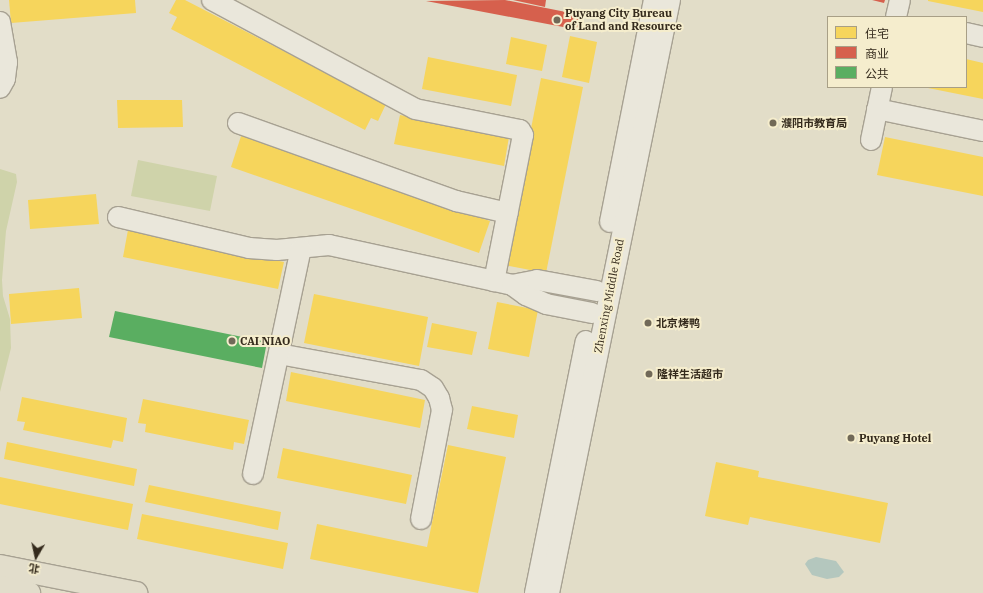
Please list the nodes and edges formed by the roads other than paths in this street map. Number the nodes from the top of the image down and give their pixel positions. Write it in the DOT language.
graph roads {
  1 [pos="212,0"];
  2 [pos="654,0"];
  3 [pos="670,0"];
  4 [pos="900,0"];
  5 [pos="896,16"];
  6 [pos="0,22"];
  7 [pos="967,33"];
  8 [pos="983,37"];
  9 [pos="2,46"];
  10 [pos="0,88"];
  11 [pos="882,88"];
  12 [pos="877,109"];
  13 [pos="238,123"];
  14 [pos="983,131"];
  15 [pos="871,140"];
  16 [pos="508,213"];
  17 [pos="118,217"];
  18 [pos="300,249"];
  19 [pos="503,283"];
  20 [pos="597,291"];
  21 [pos="592,313"];
  22 [pos="278,354"];
  23 [pos="253,474"];
  24 [pos="422,518"];
  25 [pos="0,566"];
  26 [pos="0,587"];
  27 [pos="29,593"];
  28 [pos="136,593"];
  29 [pos="535,593"];
  30 [pos="549,593"];
  1 -- 16 [label="street"];
  2 -- 20 [label="street, Zhenxing Middle Road"];
  3 -- 30 [label="street, Zhenxing Middle Road"];
  4 -- 5 [label="street"];
  6 -- 9 [label="street"];
  7 -- 8 [label="street"];
  9 -- 10 [label="street"];
  11 -- 12 [label="street"];
  12 -- 14 [label="street"];
  12 -- 15 [label="street"];
  13 -- 16 [label="street"];
  16 -- 19 [label="street"];
  17 -- 18 [label="street"];
  18 -- 19 [label="street"];
  18 -- 22 [label="street"];
  19 -- 20 [label="street"];
  19 -- 21 [label="street"];
  20 -- 21 [label="street, Zhenxing Middle Road"];
  21 -- 29 [label="street, Zhenxing Middle Road"];
  22 -- 23 [label="street"];
  22 -- 24 [label="street"];
  25 -- 28 [label="main road"];
  26 -- 27 [label="main road"];
}
